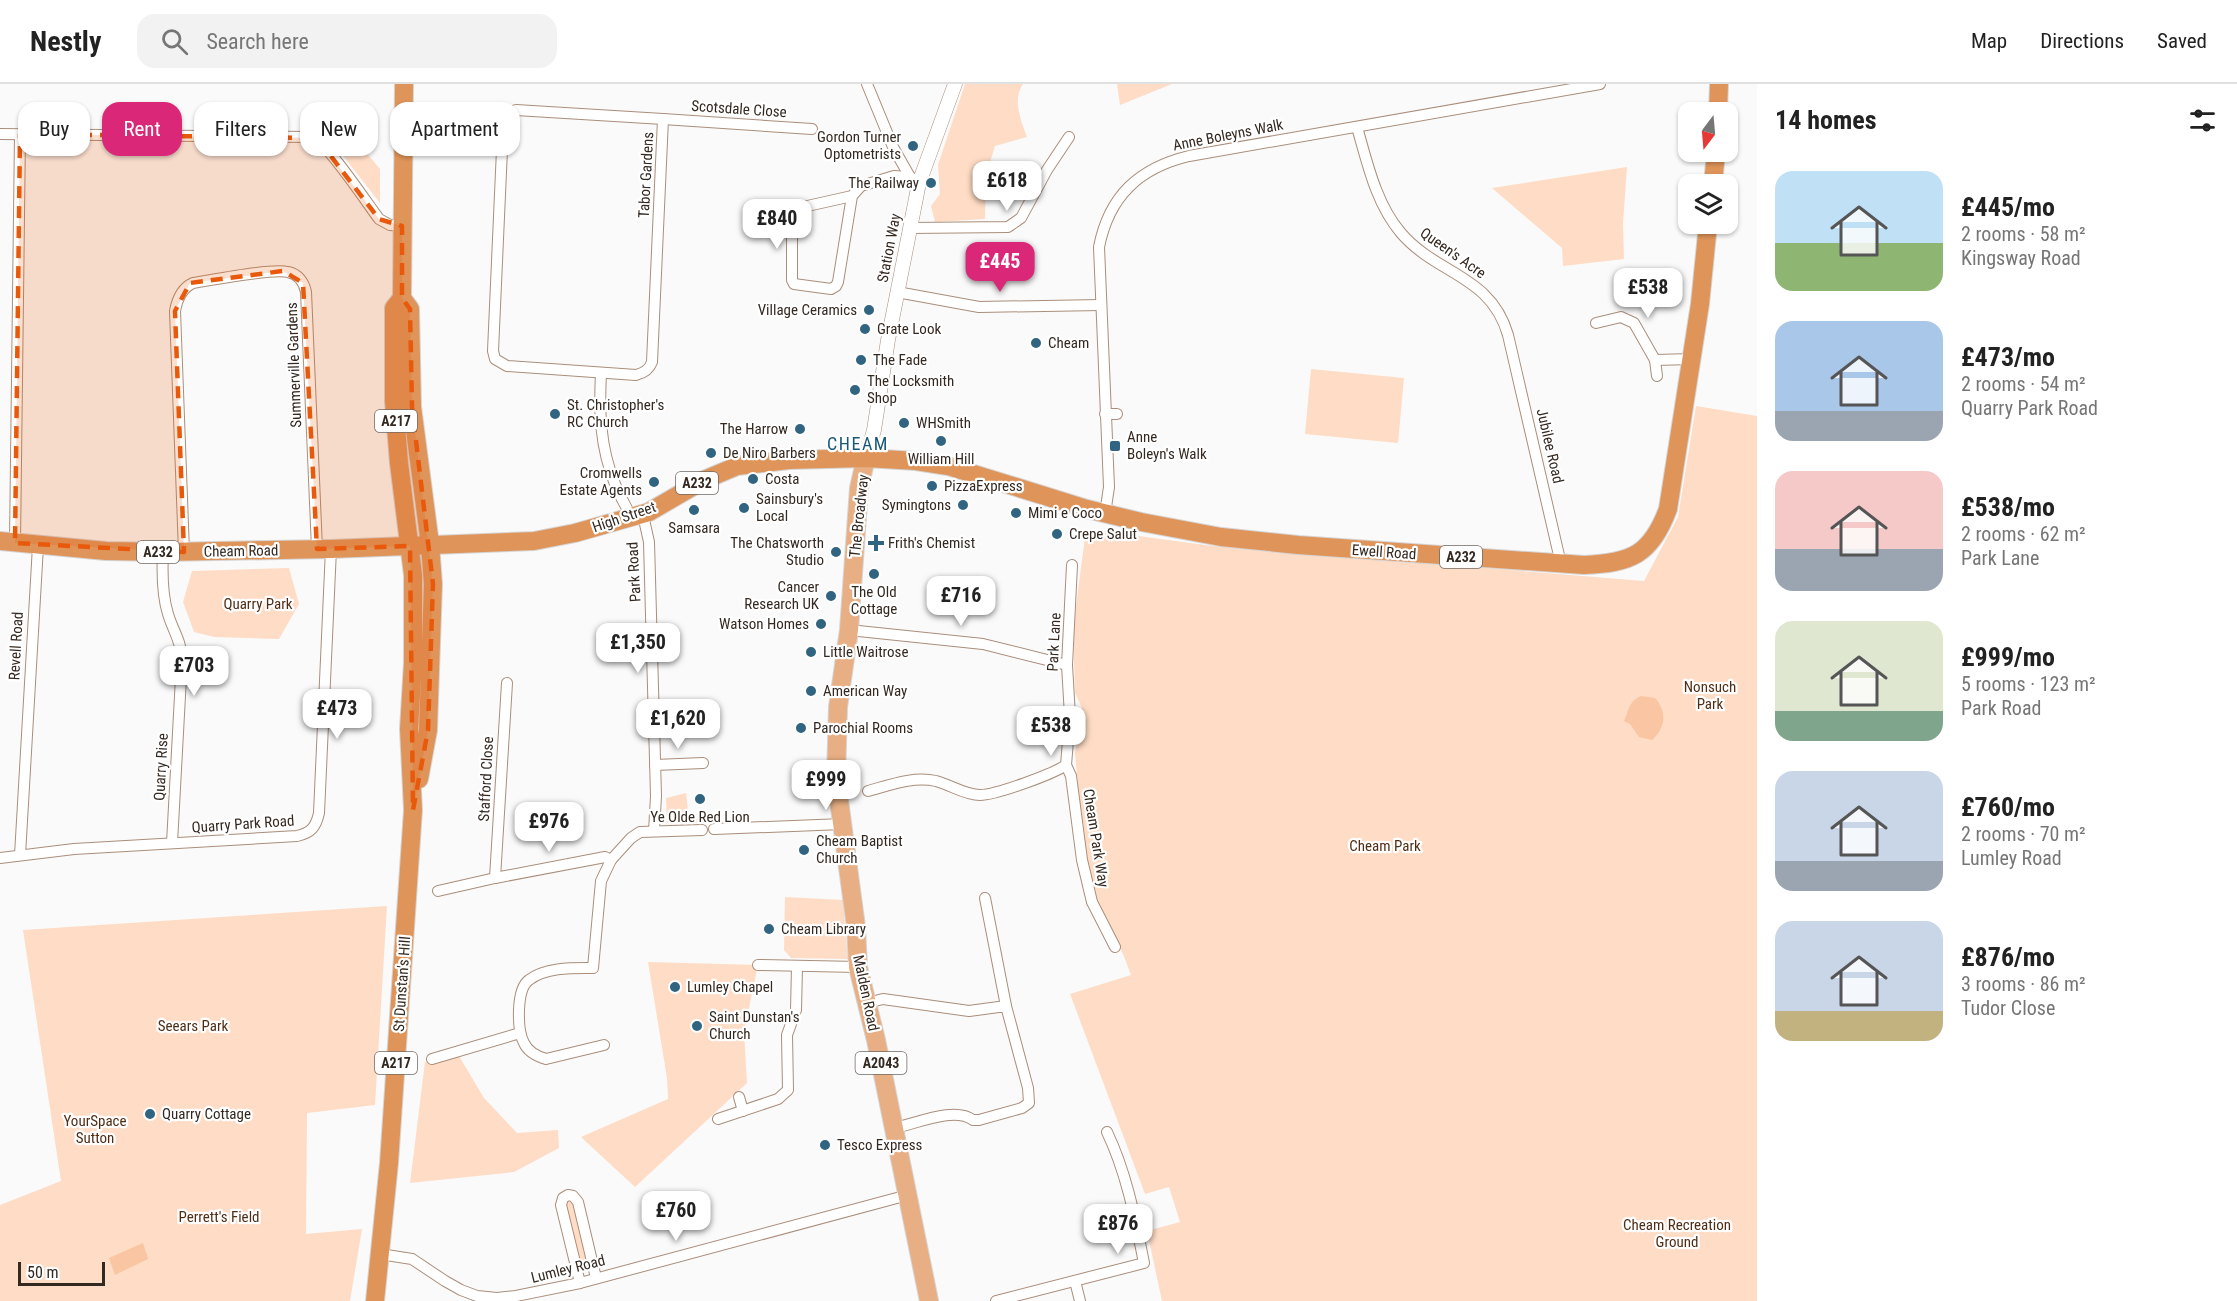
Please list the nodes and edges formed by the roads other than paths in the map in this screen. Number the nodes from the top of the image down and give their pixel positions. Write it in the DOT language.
graph roads {
  1 [pos="404,84"];
  2 [pos="867,84"];
  3 [pos="955,84"];
  4 [pos="1600,84"];
  5 [pos="1719,84"];
  6 [pos="1718,102"];
  7 [pos="663,119"];
  8 [pos="1357,127"];
  9 [pos="812,129"];
  10 [pos="0,134"];
  11 [pos="18,134"];
  12 [pos="90,134"];
  13 [pos="300,136"];
  14 [pos="1069,136"];
  15 [pos="19,156"];
  16 [pos="332,156"];
  17 [pos="915,180"];
  18 [pos="852,196"];
  19 [pos="402,226"];
  20 [pos="910,228"];
  21 [pos="1707,234"];
  22 [pos="897,292"];
  23 [pos="402,298"];
  24 [pos="1101,305"];
  25 [pos="1596,322"];
  26 [pos="1508,335"];
  27 [pos="1692,359"];
  28 [pos="1655,360"];
  29 [pos="601,373"];
  30 [pos="1657,376"];
  31 [pos="1105,414"];
  32 [pos="1117,414"];
  33 [pos="866,458"];
  34 [pos="1105,514"];
  35 [pos="637,516"];
  36 [pos="7,542"];
  37 [pos="321,544"];
  38 [pos="430,544"];
  39 [pos="38,546"];
  40 [pos="410,546"];
  41 [pos="163,552"];
  42 [pos="184,552"];
  43 [pos="1561,564"];
  44 [pos="1072,565"];
  45 [pos="849,630"];
  46 [pos="1067,665"];
  47 [pos="507,683"];
  48 [pos="703,763"];
  49 [pos="655,765"];
  50 [pos="1066,765"];
  51 [pos="868,791"];
  52 [pos="413,810"];
  53 [pos="843,824"];
  54 [pos="714,829"];
  55 [pos="702,830"];
  56 [pos="654,831"];
  57 [pos="172,843"];
  58 [pos="20,855"];
  59 [pos="0,858"];
  60 [pos="611,860"];
  61 [pos="495,878"];
  62 [pos="438,891"];
  63 [pos="985,898"];
  64 [pos="1115,947"];
  65 [pos="758,965"];
  66 [pos="797,966"];
  67 [pos="858,967"];
  68 [pos="867,1003"];
  69 [pos="1006,1006"];
  70 [pos="520,1033"];
  71 [pos="604,1045"];
  72 [pos="432,1059"];
  73 [pos="739,1097"];
  74 [pos="743,1111"];
  75 [pos="718,1119"];
  76 [pos="894,1128"];
  77 [pos="1107,1132"];
  78 [pos="908,1195"];
  79 [pos="380,1254"];
  80 [pos="596,1278"];
  81 [pos="1075,1281"];
  82 [pos="580,1283"];
  83 [pos="477,1298"];
  84 [pos="375,1301"];
  85 [pos="929,1301"];
  86 [pos="996,1301"];
  87 [pos="1080,1301"];
  1 -- 19 [label="highway, A217"];
  2 -- 17 [label="street"];
  3 -- 17 [label="street, Station Way"];
  4 -- 8 [label="street, Anne Boleyns Walk"];
  5 -- 6 [label="highway"];
  7 -- 9 [label="street, Scotsdale Close"];
  7 -- 29 [label="street, Tabor Gardens"];
  7 -- 29 [label="street, Tabor Gardens"];
  8 -- 24 [label="street, Anne Boleyns Walk"];
  8 -- 26 [label="street, Queen's Acre"];
  10 -- 11 [label="street"];
  12 -- 13 [label="street"];
  14 -- 20 [label="street"];
  15 -- 36 [label="street"];
  16 -- 19 [label="street"];
  17 -- 18 [label="street"];
  17 -- 20 [label="street, Station Way"];
  18 -- 18 [label="street"];
  19 -- 23 [label="highway, A217"];
  20 -- 22 [label="street, Station Way"];
  21 -- 27 [label="highway, Ewell Road / A232"];
  22 -- 24 [label="street"];
  22 -- 33 [label="street, Station Way"];
  23 -- 38 [label="highway, A217"];
  23 -- 40 [label="highway, A217"];
  24 -- 31 [label="street, Anne Boleyns Walk"];
  25 -- 28 [label="street"];
  26 -- 43 [label="street, Jubilee Road"];
  27 -- 28 [label="street"];
  27 -- 43 [label="highway, Ewell Road / A232"];
  28 -- 30 [label="street"];
  29 -- 35 [label="street, Park Road"];
  31 -- 32 [label="street"];
  31 -- 34 [label="street, Anne Boleyns Walk"];
  33 -- 34 [label="highway, Ewell Road / A232"];
  33 -- 35 [label="highway, High Street / A232"];
  33 -- 45 [label="main road, The Broadway / A2043"];
  34 -- 43 [label="highway, Ewell Road / A232"];
  35 -- 38 [label="highway, High Street / A232"];
  35 -- 49 [label="street, Park Road"];
  36 -- 39 [label="highway, Cheam Road / A232"];
  37 -- 40 [label="highway, Cheam Road / A232"];
  37 -- 42 [label="highway, Cheam Road / A232"];
  37 -- 42 [label="street, Summerville Gardens"];
  37 -- 57 [label="street, Quarry Park Road"];
  38 -- 40 [label="highway, High Street / A232"];
  38 -- 52 [label="highway, St Dunstan's Hill / A217"];
  39 -- 41 [label="highway, Cheam Road / A232"];
  39 -- 58 [label="street, Revell Road"];
  40 -- 52 [label="highway, St Dunstan's Hill / A217"];
  41 -- 42 [label="highway, Cheam Road / A232"];
  41 -- 57 [label="street, Quarry Rise"];
  44 -- 46 [label="street, Park Lane"];
  45 -- 46 [label="street"];
  45 -- 53 [label="main road, The Broadway / A2043"];
  46 -- 50 [label="street, Park Lane"];
  47 -- 61 [label="street, Stafford Close"];
  48 -- 49 [label="street"];
  49 -- 56 [label="street, Park Road"];
  50 -- 51 [label="street"];
  50 -- 64 [label="street, Cheam Park Way"];
  52 -- 79 [label="highway, St Dunstan's Hill / A217"];
  53 -- 54 [label="street"];
  53 -- 67 [label="main road, Malden Road / A2043"];
  55 -- 56 [label="street"];
  56 -- 60 [label="street"];
  57 -- 58 [label="street, Quarry Park Road"];
  58 -- 59 [label="street, Quarry Park Road"];
  60 -- 61 [label="street"];
  60 -- 70 [label="street"];
  61 -- 62 [label="street"];
  63 -- 69 [label="street"];
  65 -- 66 [label="street"];
  66 -- 67 [label="street"];
  66 -- 74 [label="street"];
  67 -- 68 [label="main road, Malden Road / A2043"];
  68 -- 69 [label="street"];
  68 -- 76 [label="main road, Malden Road / A2043"];
  69 -- 76 [label="street"];
  70 -- 71 [label="street"];
  70 -- 72 [label="street"];
  73 -- 74 [label="street"];
  74 -- 75 [label="street"];
  76 -- 78 [label="main road, Malden Road / A2043"];
  77 -- 81 [label="street"];
  78 -- 80 [label="street, Lumley Road"];
  78 -- 85 [label="main road, Malden Road / A2043"];
  79 -- 83 [label="street, Lumley Road"];
  79 -- 84 [label="highway, St Dunstan's Hill / A217"];
  80 -- 82 [label="street, Lumley Road"];
  80 -- 82 [label="street"];
  81 -- 86 [label="street"];
  81 -- 87 [label="street"];
  82 -- 83 [label="street, Lumley Road"];
}
